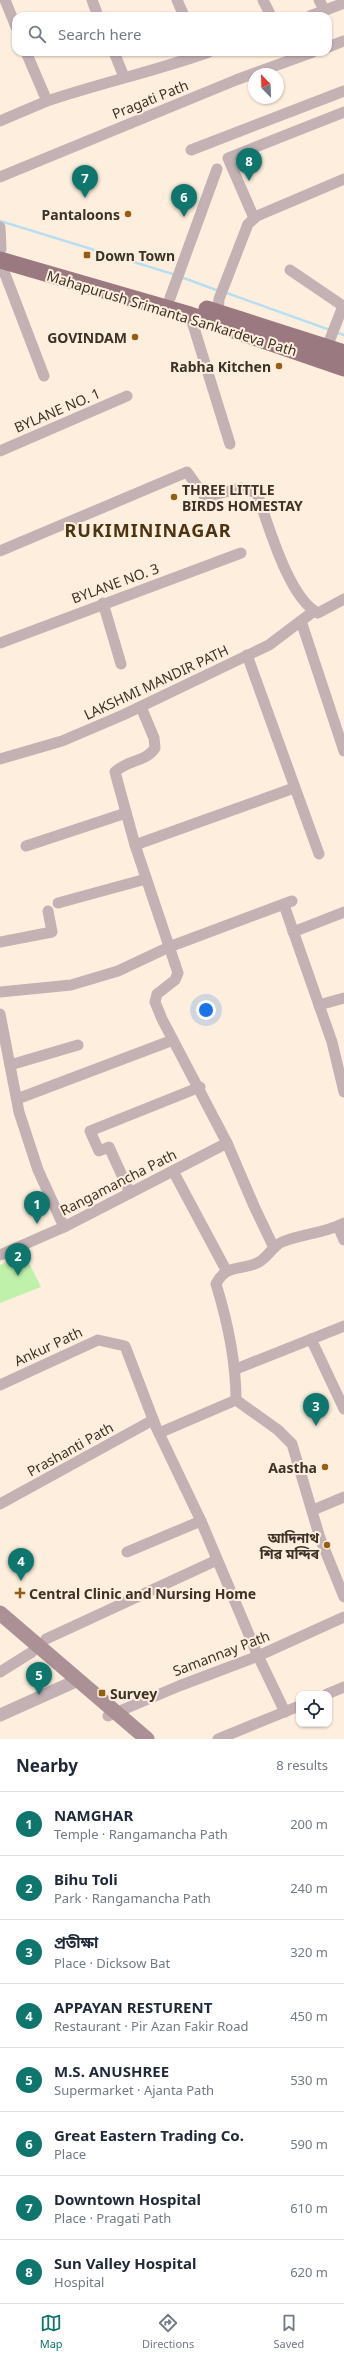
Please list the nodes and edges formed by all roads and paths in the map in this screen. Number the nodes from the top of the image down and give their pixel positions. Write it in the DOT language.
graph roads {
  1 [pos="5,0"];
  2 [pos="92,0"];
  3 [pos="177,0"];
  4 [pos="263,0"];
  5 [pos="344,3"];
  6 [pos="322,5"];
  7 [pos="96,12"];
  8 [pos="182,12"];
  9 [pos="269,12"];
  10 [pos="314,12"];
  11 [pos="12,17"];
  12 [pos="344,41"];
  13 [pos="332,46"];
  14 [pos="28,56"];
  15 [pos="116,56"];
  16 [pos="195,56"];
  17 [pos="302,56"];
  18 [pos="124,77"];
  19 [pos="344,91"];
  20 [pos="47,101"];
  21 [pos="344,112"];
  22 [pos="0,121"];
  23 [pos="191,150"];
  24 [pos="217,169"];
  25 [pos="0,177"];
  26 [pos="344,179"];
  27 [pos="254,218"];
  28 [pos="0,227"];
  29 [pos="0,254"];
  30 [pos="290,270"];
  31 [pos="173,290"];
  32 [pos="219,305"];
  33 [pos="190,315"];
  34 [pos="331,336"];
  35 [pos="344,353"];
  36 [pos="344,368"];
  37 [pos="44,376"];
  38 [pos="127,396"];
  39 [pos="230,444"];
  40 [pos="0,451"];
  41 [pos="0,551"];
  42 [pos="241,553"];
  43 [pos="344,599"];
  44 [pos="103,603"];
  45 [pos="314,611"];
  46 [pos="301,621"];
  47 [pos="0,643"];
  48 [pos="247,655"];
  49 [pos="121,664"];
  50 [pos="141,707"];
  51 [pos="344,751"];
  52 [pos="0,759"];
  53 [pos="294,788"];
  54 [pos="126,813"];
  55 [pos="134,845"];
  56 [pos="26,846"];
  57 [pos="319,854"];
  58 [pos="146,879"];
  59 [pos="58,903"];
  60 [pos="48,910"];
  61 [pos="344,912"];
  62 [pos="293,932"];
  63 [pos="0,942"];
  64 [pos="169,947"];
  65 [pos="0,992"];
  66 [pos="344,998"];
  67 [pos="319,1005"];
  68 [pos="0,1014"];
  69 [pos="173,1040"];
  70 [pos="78,1045"];
  71 [pos="10,1065"];
  72 [pos="200,1088"];
  73 [pos="344,1092"];
  74 [pos="17,1099"];
  75 [pos="227,1143"];
  76 [pos="173,1171"];
  77 [pos="130,1193"];
  78 [pos="341,1225"];
  79 [pos="64,1227"];
  80 [pos="344,1240"];
  81 [pos="274,1248"];
  82 [pos="0,1255"];
  83 [pos="226,1270"];
  84 [pos="344,1326"];
  85 [pos="311,1339"];
  86 [pos="236,1369"];
  87 [pos="0,1385"];
  88 [pos="236,1400"];
  89 [pos="344,1409"];
  90 [pos="153,1420"];
  91 [pos="159,1433"];
  92 [pos="344,1497"];
  93 [pos="0,1504"];
  94 [pos="313,1510"];
  95 [pos="201,1521"];
  96 [pos="127,1552"];
  97 [pos="217,1560"];
  98 [pos="344,1597"];
  99 [pos="0,1613"];
  100 [pos="344,1617"];
  101 [pos="0,1625"];
  102 [pos="46,1639"];
  103 [pos="32,1652"];
  104 [pos="258,1656"];
  105 [pos="0,1672"];
  106 [pos="71,1682"];
  107 [pos="344,1687"];
  108 [pos="332,1692"];
  109 [pos="296,1707"];
  110 [pos="285,1712"];
  111 [pos="112,1714"];
  112 [pos="0,1715"];
  113 [pos="135,1739"];
  114 [pos="147,1739"];
  115 [pos="218,1739"];
  1 -- 11 [label="street"];
  2 -- 7 [label="street"];
  3 -- 8 [label="street"];
  4 -- 9 [label="street"];
  5 -- 6 [label="street"];
  6 -- 10 [label="street"];
  12 -- 13 [label="street"];
  14 -- 20 [label="street"];
  15 -- 18 [label="street"];
  16 -- 18 [label="street"];
  17 -- 25 [label="street, Pragati Path"];
  18 -- 20 [label="street"];
  19 -- 23 [label="street"];
  20 -- 22 [label="street"];
  21 -- 27 [label="street"];
  24 -- 31 [label="street"];
  26 -- 27 [label="street"];
  27 -- 32 [label="street"];
  28 -- 29 [label="street"];
  29 -- 31 [label="main road, Mahapurush Srimanta Sankardeva Path"];
  29 -- 33 [label="main road, Mahapurush Srimanta Sankardeva Path"];
  29 -- 37 [label="street"];
  30 -- 34 [label="street"];
  31 -- 32 [label="main road, Mahapurush Srimanta Sankardeva Path"];
  32 -- 34 [label="main road, Mahapurush Srimanta Sankardeva Path"];
  33 -- 36 [label="main road, Mahapurush Srimanta Sankardeva Path"];
  33 -- 39 [label="street"];
  34 -- 35 [label="main road, Mahapurush Srimanta Sankardeva Path"];
  38 -- 40 [label="street, BYLANE NO. 1"];
  41 -- 45 [label="street"];
  42 -- 44 [label="street, BYLANE NO. 3"];
  43 -- 45 [label="street"];
  44 -- 47 [label="street, BYLANE NO. 3"];
  44 -- 49 [label="street"];
  45 -- 46 [label="street, LAKSHMI MANDIR PATH"];
  46 -- 48 [label="street, LAKSHMI MANDIR PATH"];
  46 -- 51 [label="street"];
  48 -- 50 [label="street, LAKSHMI MANDIR PATH"];
  48 -- 53 [label="street"];
  50 -- 52 [label="street, LAKSHMI MANDIR PATH"];
  50 -- 54 [label="street"];
  53 -- 55 [label="street"];
  53 -- 57 [label="street"];
  54 -- 55 [label="street"];
  54 -- 56 [label="street"];
  55 -- 58 [label="street"];
  58 -- 59 [label="street"];
  58 -- 64 [label="street"];
  60 -- 63 [label="street"];
  61 -- 62 [label="street"];
  62 -- 64 [label="street"];
  62 -- 67 [label="street"];
  64 -- 65 [label="street"];
  64 -- 69 [label="street"];
  66 -- 67 [label="street"];
  67 -- 73 [label="street"];
  68 -- 71 [label="street"];
  69 -- 72 [label="street"];
  69 -- 74 [label="street"];
  70 -- 71 [label="street"];
  71 -- 74 [label="street"];
  72 -- 75 [label="street"];
  72 -- 77 [label="street"];
  74 -- 79 [label="street"];
  75 -- 76 [label="street, Rangamancha Path"];
  75 -- 81 [label="street"];
  76 -- 77 [label="street, Rangamancha Path"];
  76 -- 83 [label="street"];
  77 -- 79 [label="street, Rangamancha Path"];
  78 -- 80 [label="street"];
  78 -- 81 [label="street"];
  79 -- 82 [label="street, Rangamancha Path"];
  81 -- 83 [label="street"];
  83 -- 86 [label="street"];
  84 -- 85 [label="street"];
  85 -- 86 [label="street"];
  85 -- 89 [label="street"];
  86 -- 88 [label="street"];
  87 -- 90 [label="street, Ankur Path"];
  88 -- 91 [label="street"];
  88 -- 94 [label="street"];
  90 -- 91 [label="street"];
  90 -- 93 [label="street, Prashanti Path"];
  91 -- 95 [label="street"];
  92 -- 94 [label="street"];
  94 -- 98 [label="street"];
  95 -- 96 [label="street"];
  95 -- 97 [label="street"];
  97 -- 102 [label="street"];
  97 -- 104 [label="street"];
  99 -- 106 [label="main road"];
  100 -- 104 [label="street, Samannay Path"];
  101 -- 103 [label="main road"];
  103 -- 105 [label="street"];
  103 -- 106 [label="main road"];
  104 -- 110 [label="street"];
  104 -- 111 [label="street, Samannay Path"];
  106 -- 111 [label="main road"];
  106 -- 112 [label="street"];
  107 -- 108 [label="street"];
  109 -- 110 [label="street"];
  110 -- 115 [label="street"];
  111 -- 113 [label="main road"];
  111 -- 114 [label="main road"];
}
